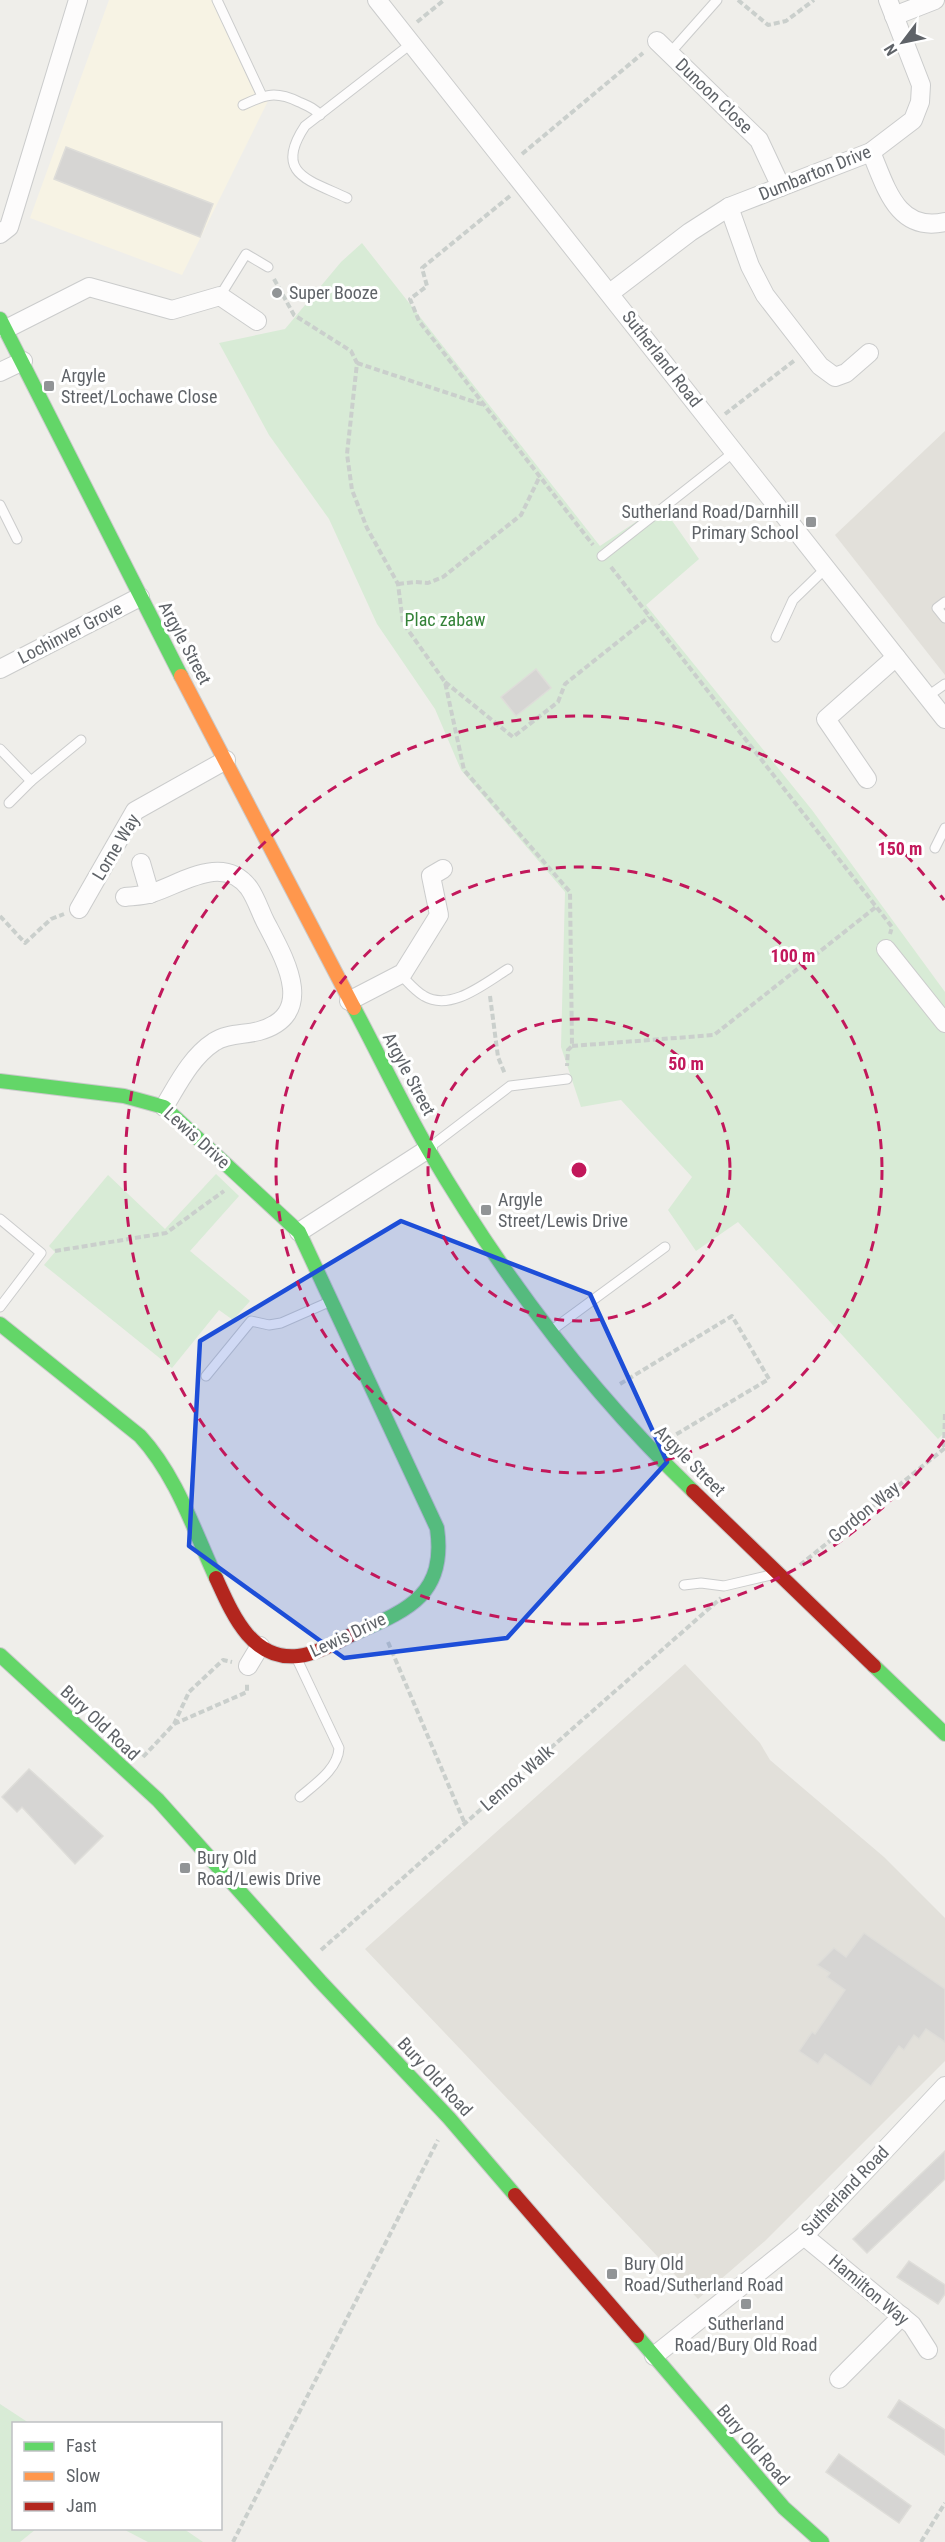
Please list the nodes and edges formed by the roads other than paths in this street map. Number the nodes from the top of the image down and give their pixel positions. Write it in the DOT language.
graph roads {
  1 [pos="78,0"];
  2 [pos="217,0"];
  3 [pos="377,0"];
  4 [pos="717,0"];
  5 [pos="935,0"];
  6 [pos="891,8"];
  7 [pos="408,38"];
  8 [pos="664,47"];
  9 [pos="262,96"];
  10 [pos="243,105"];
  11 [pos="320,115"];
  12 [pos="871,152"];
  13 [pos="781,187"];
  14 [pos="346,198"];
  15 [pos="729,207"];
  16 [pos="945,222"];
  17 [pos="0,234"];
  18 [pos="268,267"];
  19 [pos="610,293"];
  20 [pos="220,296"];
  21 [pos="257,321"];
  22 [pos="3,324"];
  23 [pos="869,353"];
  24 [pos="22,361"];
  25 [pos="0,372"];
  26 [pos="734,452"];
  27 [pos="0,505"];
  28 [pos="17,538"];
  29 [pos="602,556"];
  30 [pos="826,568"];
  31 [pos="140,597"];
  32 [pos="945,602"];
  33 [pos="945,618"];
  34 [pos="776,637"];
  35 [pos="896,657"];
  36 [pos="0,669"];
  37 [pos="945,684"];
  38 [pos="928,696"];
  39 [pos="945,719"];
  40 [pos="81,740"];
  41 [pos="0,748"];
  42 [pos="226,760"];
  43 [pos="867,779"];
  44 [pos="32,781"];
  45 [pos="9,802"];
  46 [pos="945,828"];
  47 [pos="935,848"];
  48 [pos="141,863"];
  49 [pos="442,869"];
  50 [pos="150,894"];
  51 [pos="125,897"];
  52 [pos="79,909"];
  53 [pos="886,949"];
  54 [pos="508,969"];
  55 [pos="400,974"];
  56 [pos="350,1000"];
  57 [pos="945,1023"];
  58 [pos="567,1079"];
  59 [pos="0,1081"];
  60 [pos="164,1107"];
  61 [pos="428,1149"];
  62 [pos="0,1219"];
  63 [pos="299,1232"];
  64 [pos="665,1247"];
  65 [pos="331,1300"];
  66 [pos="0,1306"];
  67 [pos="0,1324"];
  68 [pos="550,1331"];
  69 [pos="206,1376"];
  70 [pos="780,1576"];
  71 [pos="684,1585"];
  72 [pos="260,1646"];
  73 [pos="0,1655"];
  74 [pos="296,1656"];
  75 [pos="248,1666"];
  76 [pos="945,1734"];
  77 [pos="300,1797"];
  78 [pos="945,2086"];
  79 [pos="804,2235"];
  80 [pos="902,2316"];
  81 [pos="928,2350"];
  82 [pos="654,2356"];
  83 [pos="839,2379"];
  84 [pos="822,2542"];
  1 -- 17 [label="street"];
  2 -- 9 [label="lane"];
  3 -- 7 [label="street, Sutherland Road"];
  4 -- 8 [label="lane"];
  5 -- 6 [label="street"];
  6 -- 12 [label="street, Dumbarton Drive"];
  7 -- 11 [label="lane"];
  7 -- 19 [label="street, Sutherland Road"];
  8 -- 13 [label="street, Dunoon Close"];
  9 -- 10 [label="lane"];
  9 -- 11 [label="lane"];
  11 -- 14 [label="lane"];
  12 -- 13 [label="street, Dumbarton Drive"];
  12 -- 16 [label="street"];
  13 -- 15 [label="street, Dumbarton Drive"];
  15 -- 19 [label="street, Dumbarton Drive"];
  15 -- 23 [label="street"];
  18 -- 20 [label="lane"];
  19 -- 26 [label="street, Sutherland Road"];
  20 -- 21 [label="street"];
  20 -- 22 [label="street"];
  22 -- 24 [label="street, Argyle Street"];
  24 -- 25 [label="street"];
  24 -- 31 [label="street, Argyle Street"];
  26 -- 29 [label="lane"];
  26 -- 30 [label="street, Sutherland Road"];
  27 -- 28 [label="lane"];
  30 -- 34 [label="lane"];
  30 -- 35 [label="street, Sutherland Road"];
  31 -- 36 [label="street, Lochinver Grove"];
  31 -- 42 [label="street, Argyle Street"];
  32 -- 33 [label="lane"];
  35 -- 38 [label="street, Sutherland Road"];
  35 -- 43 [label="street"];
  37 -- 38 [label="lane"];
  38 -- 39 [label="street, Sutherland Road"];
  40 -- 44 [label="lane"];
  41 -- 44 [label="lane"];
  42 -- 52 [label="street, Lorne Way"];
  42 -- 56 [label="street, Argyle Street"];
  44 -- 45 [label="lane"];
  46 -- 47 [label="lane"];
  48 -- 50 [label="street"];
  49 -- 55 [label="street"];
  50 -- 51 [label="street"];
  50 -- 60 [label="street"];
  53 -- 57 [label="street"];
  54 -- 55 [label="lane"];
  55 -- 56 [label="street"];
  56 -- 61 [label="street, Argyle Street"];
  58 -- 61 [label="lane"];
  59 -- 60 [label="street, Lewis Drive"];
  60 -- 63 [label="street, Lewis Drive"];
  61 -- 63 [label="street"];
  61 -- 68 [label="street, Argyle Street"];
  62 -- 66 [label="lane"];
  63 -- 65 [label="street, Lewis Drive"];
  64 -- 68 [label="lane"];
  65 -- 69 [label="lane"];
  65 -- 74 [label="street, Lewis Drive"];
  67 -- 72 [label="street, Lewis Drive"];
  68 -- 70 [label="street, Argyle Street"];
  70 -- 71 [label="lane"];
  70 -- 76 [label="street, Argyle Street"];
  72 -- 74 [label="street, Lewis Drive"];
  72 -- 75 [label="street"];
  73 -- 82 [label="street, Bury Old Road"];
  74 -- 77 [label="lane"];
  78 -- 79 [label="street, Sutherland Road"];
  79 -- 80 [label="street, Hamilton Way"];
  79 -- 82 [label="street, Sutherland Road"];
  80 -- 81 [label="street, Hamilton Way"];
  80 -- 83 [label="street"];
  82 -- 84 [label="street, Bury Old Road"];
}
